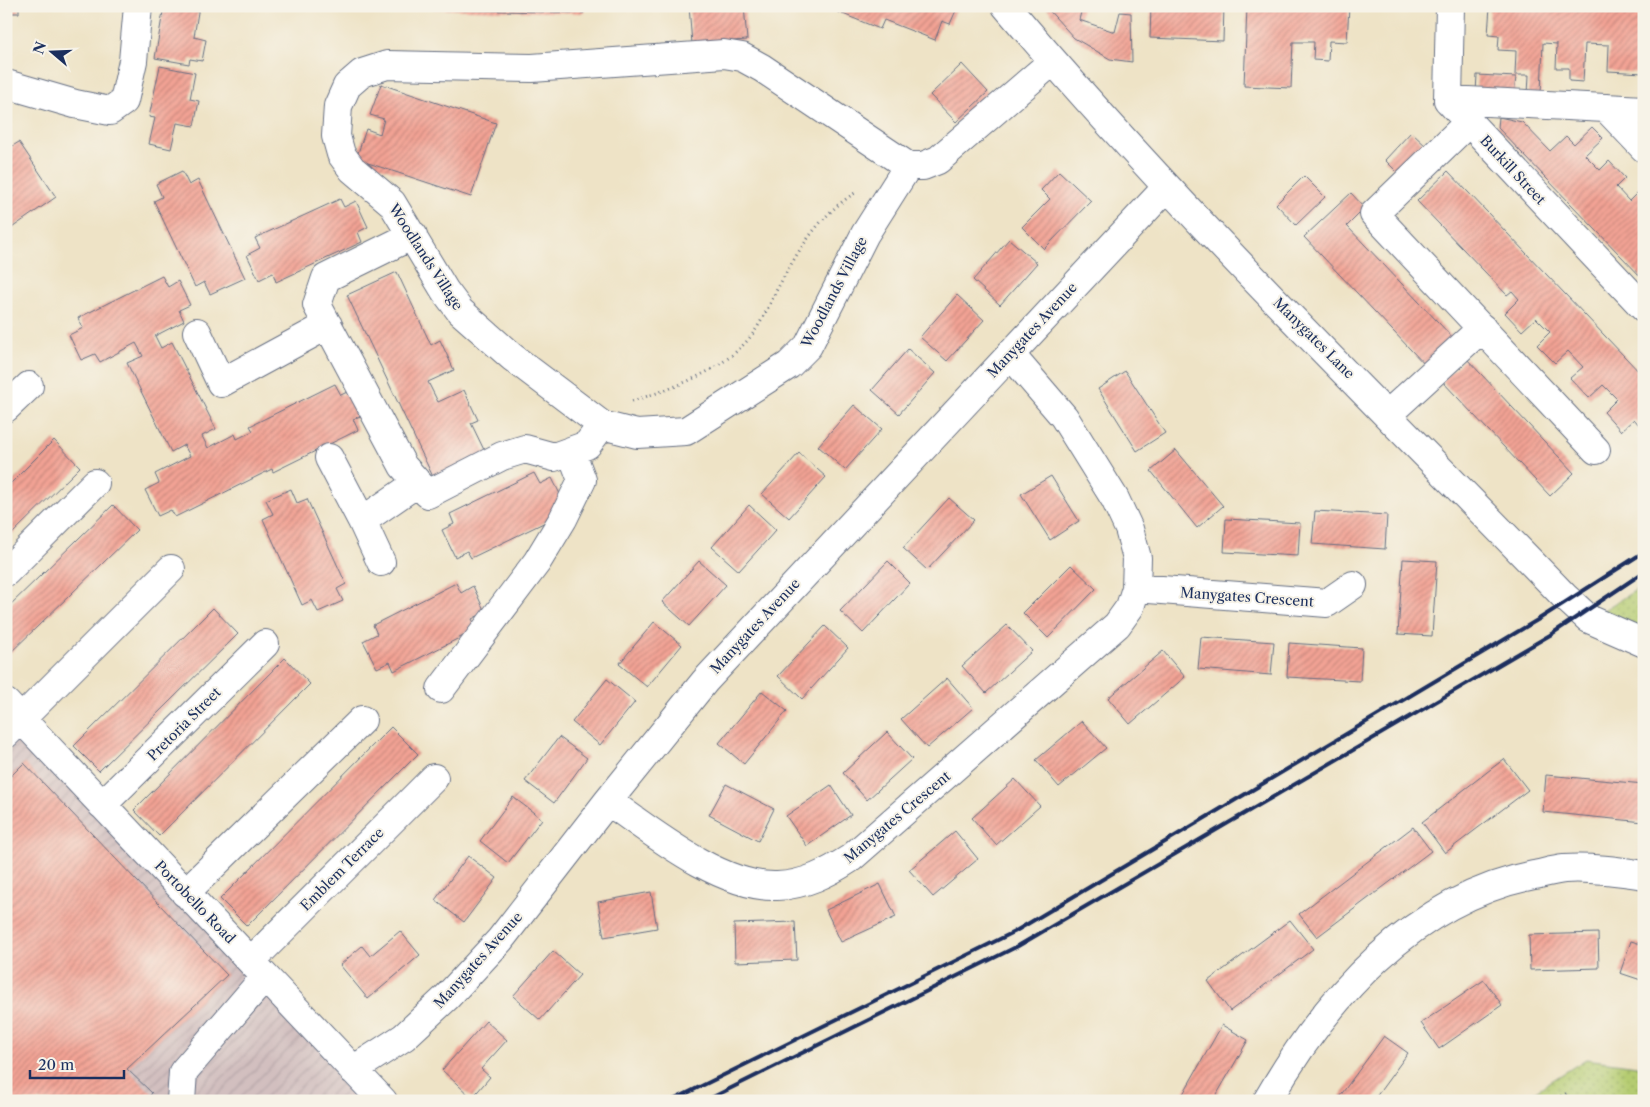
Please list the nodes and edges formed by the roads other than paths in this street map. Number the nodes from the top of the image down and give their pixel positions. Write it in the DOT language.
graph roads {
  1 [pos="138,6"];
  2 [pos="1006,6"];
  3 [pos="1450,6"];
  4 [pos="1053,61"];
  5 [pos="6,84"];
  6 [pos="1448,100"];
  7 [pos="1606,108"];
  8 [pos="1644,110"];
  9 [pos="1469,122"];
  10 [pos="1644,148"];
  11 [pos="903,174"];
  12 [pos="1167,187"];
  13 [pos="413,235"];
  14 [pos="1644,308"];
  15 [pos="328,325"];
  16 [pos="1482,328"];
  17 [pos="196,332"];
  18 [pos="1010,354"];
  19 [pos="29,386"];
  20 [pos="6,408"];
  21 [pos="1388,414"];
  22 [pos="595,419"];
  23 [pos="1596,450"];
  24 [pos="571,451"];
  25 [pos="329,458"];
  26 [pos="418,482"];
  27 [pos="95,483"];
  28 [pos="362,521"];
  29 [pos="381,562"];
  30 [pos="171,569"];
  31 [pos="6,572"];
  32 [pos="1353,585"];
  33 [pos="1136,588"];
  34 [pos="1644,643"];
  35 [pos="265,644"];
  36 [pos="441,689"];
  37 [pos="11,719"];
  38 [pos="362,720"];
  39 [pos="434,778"];
  40 [pos="608,801"];
  41 [pos="102,805"];
  42 [pos="1644,875"];
  43 [pos="185,893"];
  44 [pos="258,969"];
  45 [pos="353,1070"];
  46 [pos="181,1101"];
  47 [pos="383,1101"];
  48 [pos="1267,1101"];
  1 -- 5 [label="street"];
  2 -- 4 [label="street, Manygates Lane"];
  3 -- 6 [label="street"];
  4 -- 11 [label="street"];
  4 -- 12 [label="street, Manygates Lane"];
  6 -- 7 [label="street"];
  6 -- 9 [label="street, Burkill Street"];
  7 -- 8 [label="street"];
  7 -- 10 [label="street"];
  9 -- 14 [label="street, Burkill Street"];
  9 -- 16 [label="street"];
  11 -- 13 [label="street, Woodlands Village"];
  11 -- 22 [label="street, Woodlands Village"];
  12 -- 18 [label="street, Manygates Avenue"];
  12 -- 21 [label="street, Manygates Lane"];
  13 -- 15 [label="street"];
  13 -- 22 [label="street, Woodlands Village"];
  15 -- 17 [label="street"];
  15 -- 26 [label="street"];
  16 -- 21 [label="street"];
  16 -- 23 [label="street"];
  18 -- 33 [label="street, Manygates Crescent"];
  18 -- 40 [label="street, Manygates Avenue"];
  19 -- 20 [label="street"];
  21 -- 34 [label="street, Manygates Lane"];
  22 -- 24 [label="street"];
  24 -- 26 [label="street"];
  24 -- 36 [label="street"];
  25 -- 28 [label="street"];
  26 -- 28 [label="street"];
  27 -- 31 [label="street"];
  28 -- 29 [label="street"];
  30 -- 37 [label="street"];
  32 -- 33 [label="street, Manygates Crescent"];
  33 -- 40 [label="street, Manygates Crescent"];
  35 -- 41 [label="street, Pretoria Street"];
  37 -- 41 [label="street, Portobello Road"];
  38 -- 43 [label="street"];
  39 -- 44 [label="street, Emblem Terrace"];
  40 -- 45 [label="street, Manygates Avenue"];
  41 -- 43 [label="street, Portobello Road"];
  42 -- 48 [label="street"];
  43 -- 44 [label="street, Portobello Road"];
  44 -- 45 [label="street, Portobello Road"];
  44 -- 46 [label="street, Emblem Terrace"];
  45 -- 47 [label="street, Portobello Road"];
}
